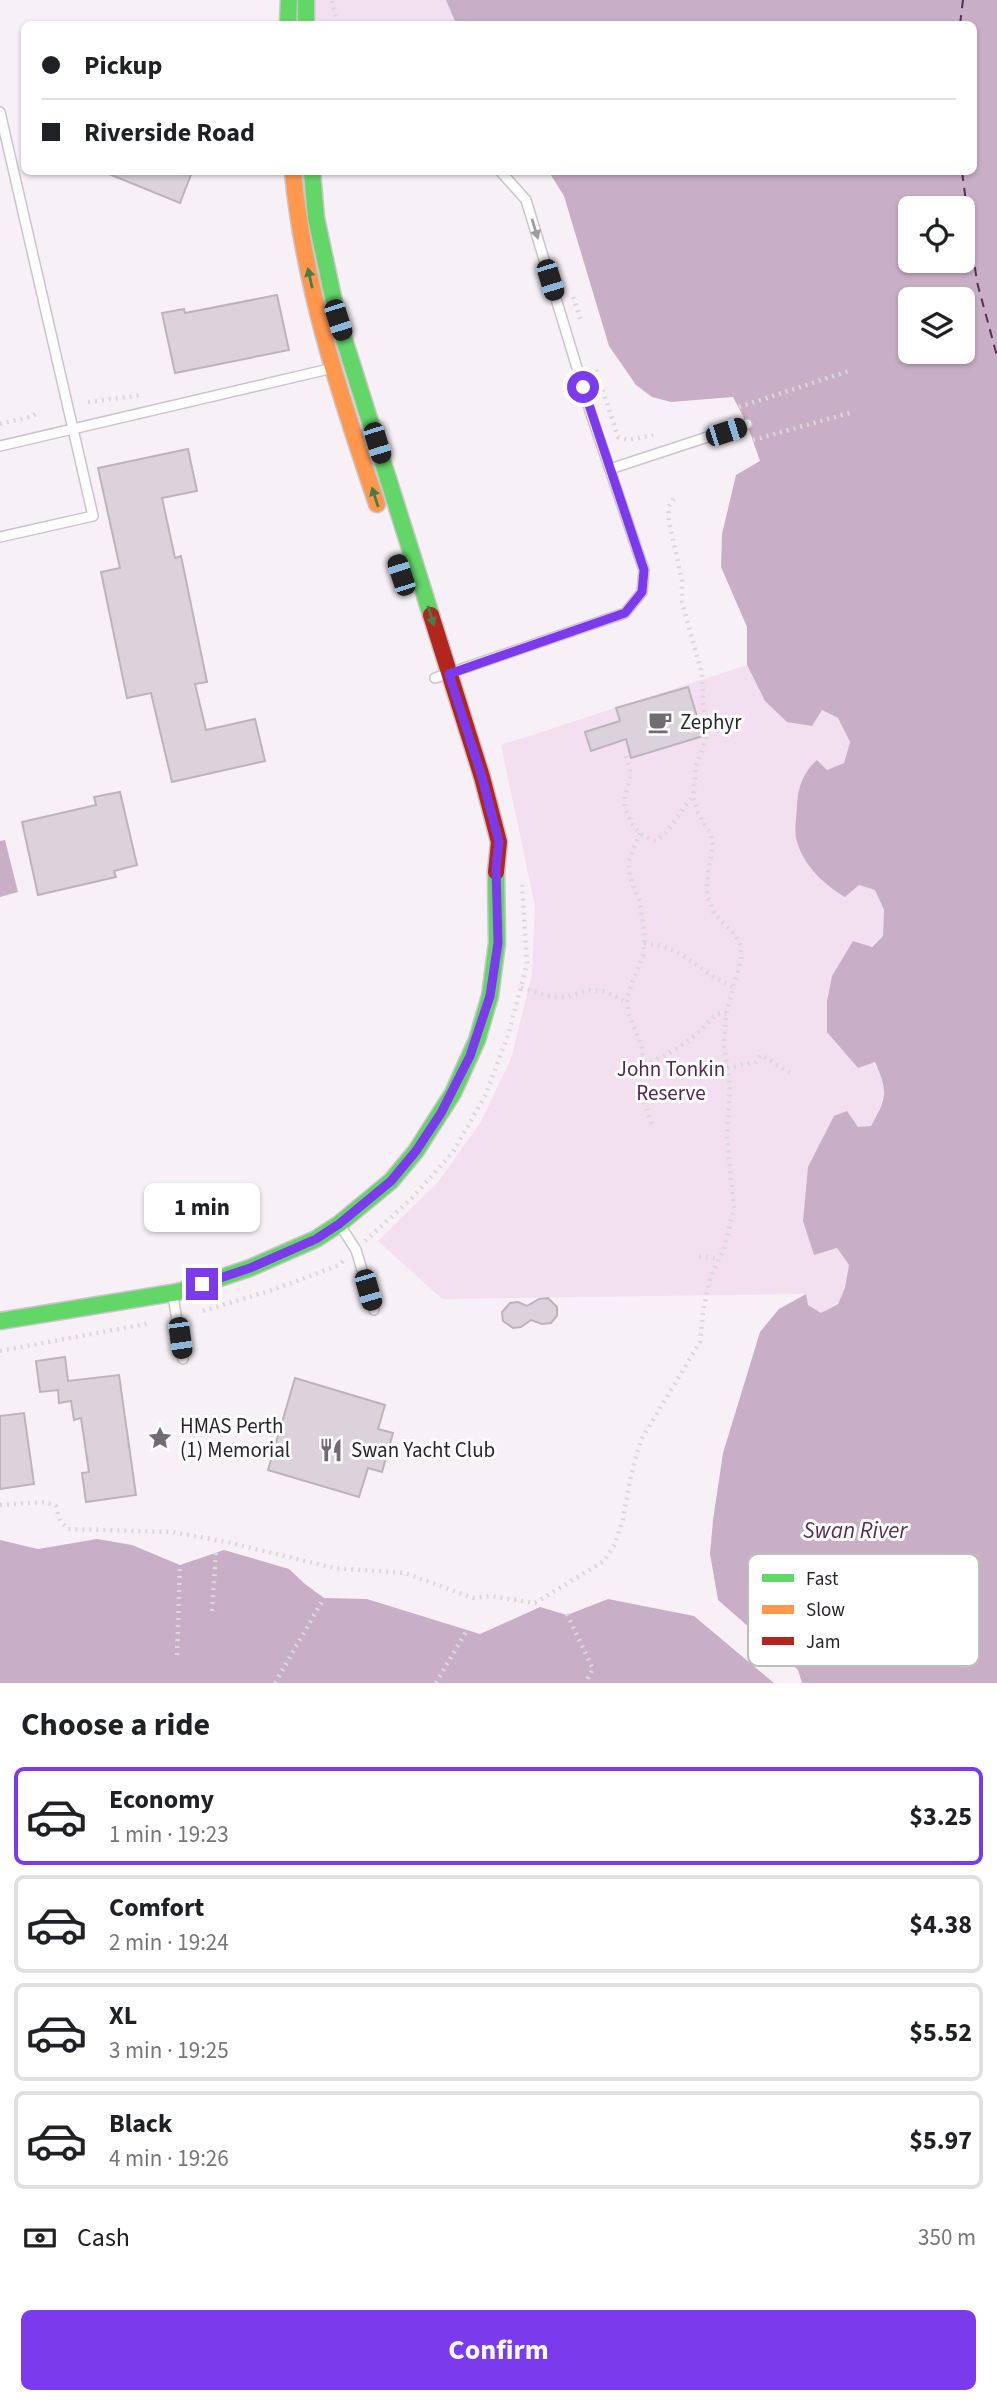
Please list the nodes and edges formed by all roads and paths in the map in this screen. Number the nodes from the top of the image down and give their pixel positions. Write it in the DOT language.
graph roads {
  1 [pos="289,0"];
  2 [pos="306,0"];
  3 [pos="331,0"];
  4 [pos="288,21"];
  5 [pos="306,21"];
  6 [pos="336,21"];
  7 [pos="0,112"];
  8 [pos="293,175"];
  9 [pos="312,175"];
  10 [pos="504,175"];
  11 [pos="352,364"];
  12 [pos="332,368"];
  13 [pos="852,370"];
  14 [pos="148,394"];
  15 [pos="88,402"];
  16 [pos="739,407"];
  17 [pos="853,412"];
  18 [pos="37,413"];
  19 [pos="0,424"];
  20 [pos="747,424"];
  21 [pos="72,430"];
  22 [pos="752,440"];
  23 [pos="0,446"];
  24 [pos="610,469"];
  25 [pos="676,495"];
  26 [pos="383,523"];
  27 [pos="0,537"];
  28 [pos="418,627"];
  29 [pos="442,676"];
  30 [pos="446,715"];
  31 [pos="626,756"];
  32 [pos="693,797"];
  33 [pos="640,833"];
  34 [pos="480,841"];
  35 [pos="496,868"];
  36 [pos="521,880"];
  37 [pos="644,943"];
  38 [pos="733,987"];
  39 [pos="521,988"];
  40 [pos="627,1002"];
  41 [pos="726,1014"];
  42 [pos="643,1065"];
  43 [pos="727,1068"];
  44 [pos="794,1075"];
  45 [pos="652,1124"];
  46 [pos="339,1224"];
  47 [pos="356,1250"];
  48 [pos="699,1256"];
  49 [pos="719,1259"];
  50 [pos="172,1293"];
  51 [pos="374,1310"];
  52 [pos="177,1317"];
  53 [pos="0,1321"];
  54 [pos="0,1351"];
  55 [pos="183,1359"];
  56 [pos="0,1505"];
  57 [pos="216,1552"];
  58 [pos="180,1565"];
  59 [pos="324,1598"];
  60 [pos="212,1611"];
  61 [pos="567,1614"];
  62 [pos="467,1630"];
  63 [pos="177,1655"];
  64 [pos="275,1683"];
  65 [pos="436,1683"];
  66 [pos="585,1683"];
  1 -- 4 [label="street"];
  2 -- 5 [label="street"];
  3 -- 6 [label="path"];
  7 -- 21 [label="lane"];
  12 -- 8 [label="street, one-way"];
  9 -- 11 [label="street"];
  10 -- 24 [label="lane, one-way"];
  11 -- 12 [label="lane"];
  11 -- 29 [label="street, one-way"];
  12 -- 21 [label="lane"];
  26 -- 12 [label="street, one-way"];
  13 -- 16 [label="path"];
  14 -- 15 [label="path"];
  17 -- 22 [label="path"];
  18 -- 19 [label="path"];
  20 -- 24 [label="lane"];
  21 -- 23 [label="lane"];
  21 -- 27 [label="lane"];
  24 -- 29 [label="lane"];
  25 -- 32 [label="path"];
  28 -- 29 [label="street"];
  29 -- 30 [label="street"];
  29 -- 35 [label="street"];
  31 -- 33 [label="path"];
  32 -- 33 [label="path"];
  32 -- 38 [label="path"];
  33 -- 37 [label="path"];
  34 -- 35 [label="street"];
  35 -- 46 [label="street"];
  36 -- 39 [label="path"];
  37 -- 38 [label="path"];
  37 -- 40 [label="path"];
  38 -- 41 [label="path"];
  39 -- 40 [label="path"];
  39 -- 47 [label="path"];
  40 -- 42 [label="path"];
  41 -- 42 [label="path"];
  41 -- 43 [label="path"];
  42 -- 45 [label="path"];
  43 -- 44 [label="path"];
  43 -- 49 [label="path"];
  46 -- 47 [label="lane"];
  46 -- 50 [label="street"];
  47 -- 51 [label="lane"];
  47 -- 52 [label="path"];
  48 -- 49 [label="path"];
  49 -- 56 [label="path"];
  50 -- 52 [label="lane"];
  50 -- 53 [label="street"];
  52 -- 54 [label="path"];
  52 -- 55 [label="lane"];
  57 -- 60 [label="path"];
  58 -- 63 [label="path"];
  59 -- 64 [label="path"];
  61 -- 66 [label="path"];
  62 -- 65 [label="path"];
}
